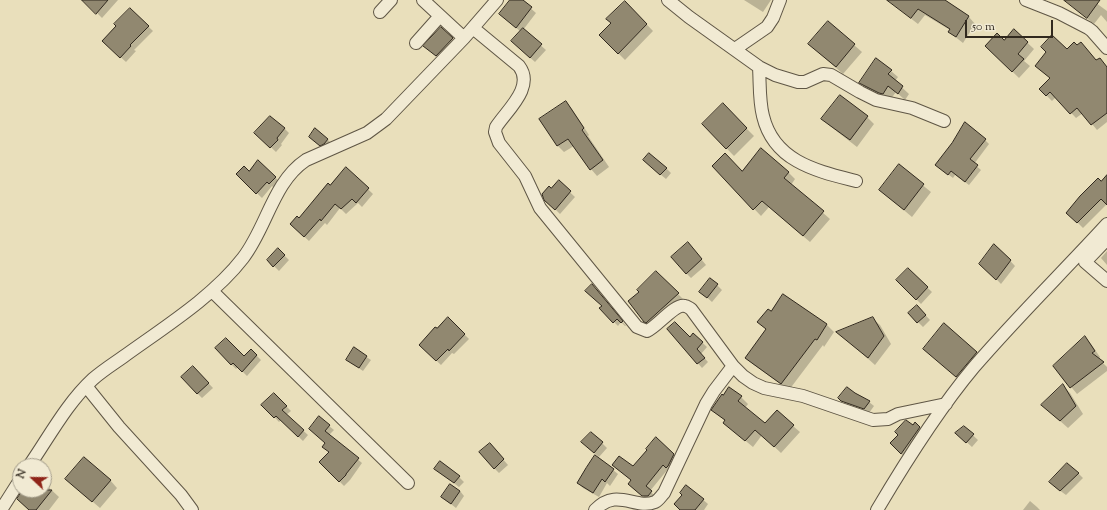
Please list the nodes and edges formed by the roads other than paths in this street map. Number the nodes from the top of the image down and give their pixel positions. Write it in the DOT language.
graph roads {
  1 [pos="391,0"];
  2 [pos="423,0"];
  3 [pos="497,0"];
  4 [pos="668,0"];
  5 [pos="780,0"];
  6 [pos="1026,0"];
  7 [pos="380,12"];
  8 [pos="440,16"];
  9 [pos="472,28"];
  10 [pos="464,38"];
  11 [pos="416,43"];
  12 [pos="1107,48"];
  13 [pos="735,49"];
  14 [pos="759,67"];
  15 [pos="944,121"];
  16 [pos="856,181"];
  17 [pos="1107,224"];
  18 [pos="1107,238"];
  19 [pos="1107,281"];
  20 [pos="212,291"];
  21 [pos="733,366"];
  22 [pos="86,386"];
  23 [pos="946,404"];
  24 [pos="34,458"];
  25 [pos="408,483"];
  26 [pos="12,493"];
  27 [pos="1,510"];
  28 [pos="192,510"];
  29 [pos="595,510"];
  30 [pos="877,510"];
  1 -- 7 [label="street"];
  2 -- 8 [label="street"];
  3 -- 9 [label="street"];
  4 -- 13 [label="street"];
  5 -- 13 [label="street"];
  6 -- 12 [label="street"];
  8 -- 10 [label="street"];
  8 -- 11 [label="street"];
  9 -- 10 [label="street"];
  9 -- 21 [label="street"];
  10 -- 20 [label="street"];
  13 -- 14 [label="street"];
  14 -- 15 [label="street"];
  14 -- 16 [label="street"];
  17 -- 23 [label="street"];
  18 -- 19 [label="street"];
  20 -- 22 [label="street"];
  20 -- 25 [label="street"];
  21 -- 23 [label="street"];
  21 -- 29 [label="street"];
  22 -- 24 [label="street"];
  22 -- 28 [label="street"];
  23 -- 30 [label="street"];
  26 -- 27 [label="street"];
}
